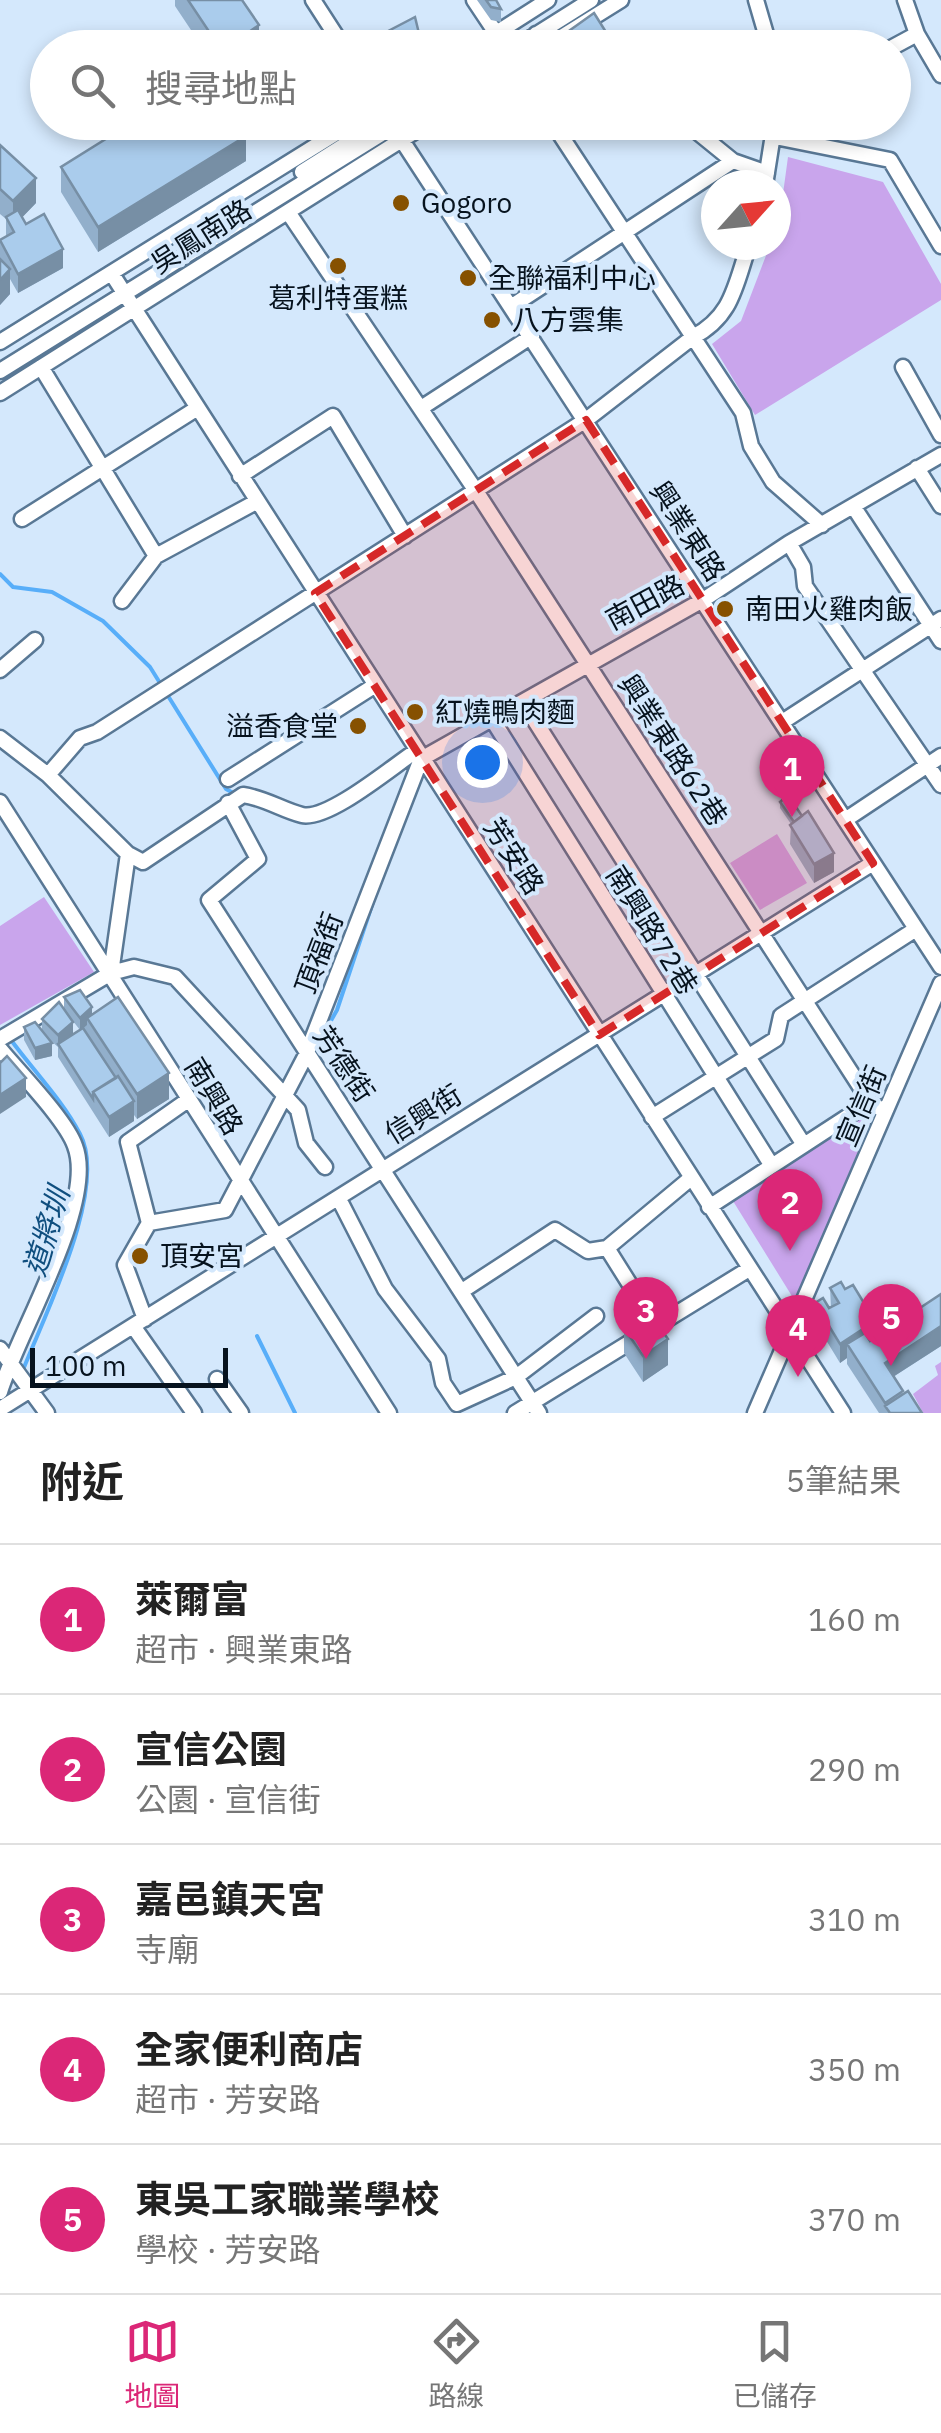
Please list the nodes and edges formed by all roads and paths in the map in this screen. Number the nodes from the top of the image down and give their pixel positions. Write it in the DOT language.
graph roads {
  1 [pos="314,0"];
  2 [pos="474,0"];
  3 [pos="548,0"];
  4 [pos="621,0"];
  5 [pos="756,0"];
  6 [pos="905,0"];
  7 [pos="584,4"];
  8 [pos="333,30"];
  9 [pos="492,30"];
  10 [pos="510,30"];
  11 [pos="522,30"];
  12 [pos="553,30"];
  13 [pos="600,30"];
  14 [pos="765,30"];
  15 [pos="917,34"];
  16 [pos="911,37"];
  17 [pos="939,67"];
  18 [pos="328,140"];
  19 [pos="370,140"];
  20 [pos="377,140"];
  21 [pos="402,140"];
  22 [pos="564,140"];
  23 [pos="708,140"];
  24 [pos="773,140"];
  25 [pos="813,140"];
  26 [pos="733,161"];
  27 [pos="750,170"];
  28 [pos="768,170"];
  29 [pos="288,212"];
  30 [pos="624,233"];
  31 [pos="941,246"];
  32 [pos="743,260"];
  33 [pos="119,284"];
  34 [pos="134,306"];
  35 [pos="512,306"];
  36 [pos="532,336"];
  37 [pos="693,337"];
  38 [pos="0,342"];
  39 [pos="0,362"];
  40 [pos="41,367"];
  41 [pos="903,367"];
  42 [pos="0,371"];
  43 [pos="0,393"];
  44 [pos="196,408"];
  45 [pos="420,408"];
  46 [pos="586,420"];
  47 [pos="941,435"];
  48 [pos="941,455"];
  49 [pos="103,468"];
  50 [pos="917,468"];
  51 [pos="240,476"];
  52 [pos="476,491"];
  53 [pos="256,502"];
  54 [pos="853,506"];
  55 [pos="941,506"];
  56 [pos="22,519"];
  57 [pos="822,524"];
  58 [pos="404,536"];
  59 [pos="788,544"];
  60 [pos="156,556"];
  61 [pos="314,593"];
  62 [pos="703,600"];
  63 [pos="122,601"];
  64 [pos="936,622"];
  65 [pos="35,640"];
  66 [pos="941,641"];
  67 [pos="586,662"];
  68 [pos="865,668"];
  69 [pos="0,670"];
  70 [pos="374,686"];
  71 [pos="523,702"];
  72 [pos="492,719"];
  73 [pos="782,722"];
  74 [pos="0,738"];
  75 [pos="419,755"];
  76 [pos="934,760"];
  77 [pos="48,775"];
  78 [pos="228,779"];
  79 [pos="941,785"];
  80 [pos="228,803"];
  81 [pos="1,808"];
  82 [pos="845,820"];
  83 [pos="128,854"];
  84 [pos="873,863"];
  85 [pos="761,929"];
  86 [pos="916,929"];
  87 [pos="941,967"];
  88 [pos="111,973"];
  89 [pos="695,974"];
  90 [pos="941,983"];
  91 [pos="662,994"];
  92 [pos="806,1001"];
  93 [pos="598,1035"];
  94 [pos="0,1039"];
  95 [pos="0,1048"];
  96 [pos="306,1055"];
  97 [pos="748,1057"];
  98 [pos="716,1077"];
  99 [pos="283,1094"];
  100 [pos="188,1100"];
  101 [pos="870,1102"];
  102 [pos="885,1112"];
  103 [pos="652,1118"];
  104 [pos="804,1145"];
  105 [pos="384,1166"];
  106 [pos="772,1166"];
  107 [pos="324,1167"];
  108 [pos="690,1178"];
  109 [pos="239,1184"];
  110 [pos="339,1199"];
  111 [pos="709,1207"];
  112 [pos="149,1222"];
  113 [pos="275,1240"];
  114 [pos="607,1248"];
  115 [pos="749,1269"];
  116 [pos="462,1291"];
  117 [pos="596,1316"];
  118 [pos="139,1322"];
  119 [pos="656,1326"];
  120 [pos="790,1334"];
  121 [pos="16,1375"];
  122 [pos="516,1377"];
  123 [pos="217,1379"];
  124 [pos="1,1402"];
  125 [pos="536,1408"];
  126 [pos="47,1413"];
  127 [pos="194,1413"];
  128 [pos="241,1413"];
  129 [pos="389,1413"];
  130 [pos="515,1413"];
  131 [pos="755,1413"];
  132 [pos="844,1413"];
  1 -- 8 [label="street"];
  2 -- 9 [label="street"];
  3 -- 10 [label="street"];
  4 -- 7 [label="street"];
  5 -- 14 [label="street"];
  6 -- 15 [label="street"];
  7 -- 11 [label="street"];
  7 -- 12 [label="street"];
  7 -- 13 [label="street"];
  15 -- 16 [label="street"];
  15 -- 17 [label="street"];
  18 -- 33 [label="street, 吳鳳南路"];
  19 -- 33 [label="street, 吳鳳南路"];
  20 -- 29 [label="street, 吳鳳南路"];
  21 -- 35 [label="street, 興業東路"];
  22 -- 30 [label="street"];
  23 -- 26 [label="street"];
  24 -- 28 [label="street"];
  25 -- 31 [label="street"];
  26 -- 27 [label="street"];
  26 -- 30 [label="street"];
  29 -- 34 [label="street, 吳鳳南路"];
  29 -- 45 [label="street, 興業東路62巷"];
  30 -- 35 [label="street"];
  30 -- 37 [label="street"];
  32 -- 37 [label="street"];
  33 -- 34 [label="street, 芳安路"];
  33 -- 38 [label="street, 吳鳳南路"];
  33 -- 39 [label="street, 吳鳳南路"];
  33 -- 42 [label="street, 吳鳳南路"];
  34 -- 40 [label="street, 吳鳳南路"];
  34 -- 44 [label="street, 芳安路"];
  35 -- 36 [label="street, 興業東路"];
  36 -- 45 [label="street"];
  36 -- 46 [label="street, 興業東路"];
  37 -- 46 [label="street"];
  37 -- 57 [label="street"];
  40 -- 43 [label="street, 吳鳳南路"];
  40 -- 49 [label="street"];
  41 -- 47 [label="street"];
  44 -- 49 [label="street"];
  44 -- 51 [label="street, 芳安路"];
  45 -- 52 [label="street, 興業東路62巷"];
  46 -- 52 [label="street"];
  46 -- 62 [label="street, 興業東路"];
  48 -- 50 [label="street, 南田路"];
  49 -- 56 [label="street"];
  49 -- 60 [label="street"];
  50 -- 54 [label="street, 南田路"];
  50 -- 55 [label="street"];
  51 -- 53 [label="street, 芳安路"];
  51 -- 58 [label="street"];
  52 -- 58 [label="street"];
  52 -- 67 [label="street, 興業東路62巷"];
  53 -- 60 [label="street"];
  53 -- 61 [label="street, 芳安路"];
  54 -- 57 [label="street, 南田路"];
  54 -- 64 [label="street"];
  57 -- 59 [label="street, 南田路"];
  58 -- 61 [label="street"];
  59 -- 62 [label="street, 南田路"];
  59 -- 68 [label="street"];
  60 -- 63 [label="street"];
  61 -- 70 [label="street, 芳安路"];
  61 -- 77 [label="street"];
  62 -- 67 [label="street, 南田路"];
  62 -- 73 [label="street, 興業東路"];
  64 -- 66 [label="street"];
  64 -- 68 [label="street"];
  65 -- 69 [label="street"];
  67 -- 71 [label="street, 南田路"];
  67 -- 85 [label="street, 興業東路62巷"];
  68 -- 73 [label="street"];
  68 -- 76 [label="street"];
  70 -- 75 [label="street, 芳安路"];
  70 -- 78 [label="street"];
  71 -- 72 [label="street, 南田路"];
  71 -- 89 [label="street"];
  72 -- 75 [label="street, 南田路"];
  72 -- 91 [label="street, 南興路72巷"];
  73 -- 82 [label="street, 興業東路"];
  74 -- 77 [label="street"];
  75 -- 80 [label="street, 南田路"];
  75 -- 93 [label="street, 芳安路"];
  75 -- 96 [label="street, 頂福街"];
  76 -- 79 [label="street"];
  76 -- 82 [label="street"];
  77 -- 83 [label="street"];
  80 -- 83 [label="street"];
  80 -- 96 [label="street, 芳德街"];
  81 -- 88 [label="street, 南興路"];
  82 -- 84 [label="street, 興業東路"];
  83 -- 88 [label="street"];
  84 -- 85 [label="street, 信興街"];
  84 -- 86 [label="street, 興業東路"];
  85 -- 89 [label="street, 信興街"];
  85 -- 92 [label="street, 興業東路62巷"];
  86 -- 87 [label="street, 興業東路"];
  86 -- 92 [label="street"];
  88 -- 94 [label="street"];
  88 -- 99 [label="street"];
  88 -- 100 [label="street, 南興路"];
  89 -- 91 [label="street, 信興街"];
  89 -- 97 [label="street"];
  90 -- 102 [label="street, 宣信街"];
  91 -- 93 [label="street, 信興街"];
  91 -- 98 [label="street, 南興路72巷"];
  92 -- 97 [label="street"];
  92 -- 101 [label="street, 興業東路62巷"];
  93 -- 103 [label="street, 芳安路"];
  93 -- 105 [label="street, 信興街"];
  95 -- 121 [label="street"];
  96 -- 99 [label="street, 頂福街"];
  96 -- 105 [label="street, 芳德街"];
  97 -- 98 [label="street"];
  97 -- 104 [label="street"];
  98 -- 103 [label="street"];
  98 -- 106 [label="street, 南興路72巷"];
  99 -- 107 [label="street"];
  99 -- 109 [label="street, 頂福街"];
  100 -- 109 [label="street, 南興路"];
  100 -- 112 [label="street"];
  101 -- 102 [label="street, 興業東路62巷"];
  101 -- 104 [label="street"];
  102 -- 120 [label="street, 宣信街"];
  103 -- 108 [label="street, 芳安路"];
  104 -- 106 [label="street"];
  105 -- 110 [label="street, 信興街"];
  105 -- 116 [label="street, 芳德街"];
  106 -- 111 [label="street"];
  108 -- 111 [label="street, 芳安路"];
  108 -- 114 [label="street"];
  109 -- 112 [label="street, 頂福街"];
  109 -- 113 [label="street, 南興路"];
  110 -- 113 [label="street, 信興街"];
  110 -- 122 [label="street"];
  111 -- 115 [label="street, 芳安路"];
  112 -- 118 [label="street"];
  113 -- 118 [label="street, 信興街"];
  113 -- 129 [label="street, 南興路"];
  114 -- 116 [label="street"];
  114 -- 119 [label="street"];
  115 -- 119 [label="street"];
  115 -- 120 [label="street, 芳安路"];
  116 -- 122 [label="street, 芳德街"];
  117 -- 122 [label="street"];
  118 -- 121 [label="street, 信興街"];
  118 -- 127 [label="street"];
  119 -- 125 [label="street"];
  120 -- 131 [label="street, 宣信街"];
  120 -- 132 [label="street, 芳安路"];
  121 -- 124 [label="street, 信興街"];
  121 -- 124 [label="street"];
  121 -- 126 [label="street"];
  122 -- 125 [label="street, 芳德街"];
  123 -- 128 [label="street"];
  125 -- 130 [label="street"];
}
